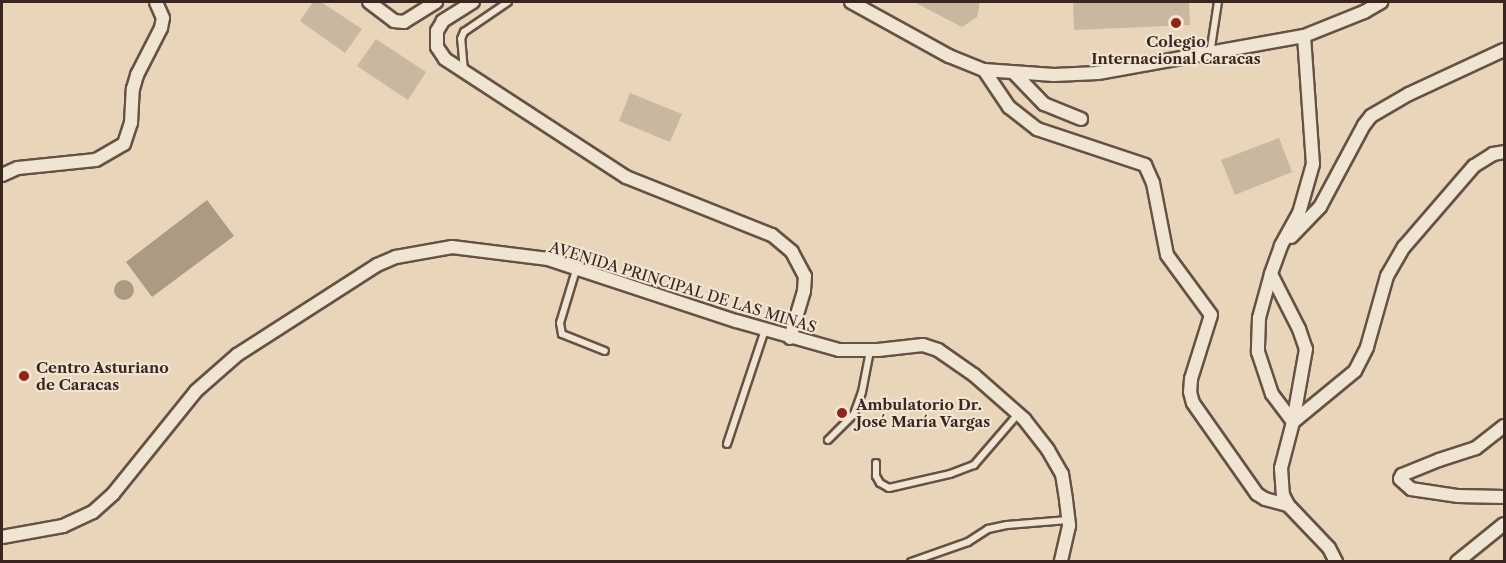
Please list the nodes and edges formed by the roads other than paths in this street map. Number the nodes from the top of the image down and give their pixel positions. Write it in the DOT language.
graph roads {
  1 [pos="156,2"];
  2 [pos="369,2"];
  3 [pos="436,2"];
  4 [pos="473,2"];
  5 [pos="508,2"];
  6 [pos="851,2"];
  7 [pos="1218,2"];
  8 [pos="1381,2"];
  9 [pos="1304,36"];
  10 [pos="1504,50"];
  11 [pos="1210,55"];
  12 [pos="984,70"];
  13 [pos="464,71"];
  14 [pos="1015,74"];
  15 [pos="1081,119"];
  16 [pos="1504,152"];
  17 [pos="2,174"];
  18 [pos="1281,246"];
  19 [pos="576,270"];
  20 [pos="1271,274"];
  21 [pos="765,330"];
  22 [pos="790,338"];
  23 [pos="604,351"];
  24 [pos="870,351"];
  25 [pos="1018,414"];
  26 [pos="1293,422"];
  27 [pos="1504,426"];
  28 [pos="828,440"];
  29 [pos="727,444"];
  30 [pos="876,463"];
  31 [pos="1504,497"];
  32 [pos="1288,505"];
  33 [pos="1068,520"];
  34 [pos="1504,524"];
  35 [pos="2,537"];
  36 [pos="911,561"];
  37 [pos="1061,561"];
  38 [pos="1336,561"];
  39 [pos="1457,561"];
  1 -- 17 [label="street"];
  2 -- 3 [label="street"];
  4 -- 13 [label="street"];
  5 -- 13 [label="lane"];
  6 -- 12 [label="street"];
  7 -- 11 [label="lane"];
  8 -- 9 [label="street"];
  9 -- 11 [label="street"];
  9 -- 18 [label="street"];
  10 -- 18 [label="street"];
  11 -- 14 [label="street"];
  12 -- 14 [label="street"];
  12 -- 32 [label="street"];
  13 -- 22 [label="street"];
  14 -- 15 [label="street"];
  16 -- 26 [label="street"];
  18 -- 20 [label="street"];
  19 -- 21 [label="street, AVENIDA PRINCIPAL DE LAS MINAS"];
  19 -- 23 [label="lane"];
  19 -- 35 [label="street, AVENIDA PRINCIPAL DE LAS MINAS"];
  20 -- 26 [label="street"];
  20 -- 26 [label="street"];
  21 -- 22 [label="street, AVENIDA PRINCIPAL DE LAS MINAS"];
  21 -- 29 [label="lane"];
  22 -- 24 [label="street, AVENIDA PRINCIPAL DE LAS MINAS"];
  24 -- 25 [label="street, AVENIDA PRINCIPAL DE LAS MINAS"];
  24 -- 28 [label="lane"];
  25 -- 30 [label="lane"];
  25 -- 33 [label="street, AVENIDA PRINCIPAL DE LAS MINAS"];
  26 -- 32 [label="street"];
  27 -- 31 [label="street"];
  32 -- 38 [label="street"];
  33 -- 36 [label="lane"];
  33 -- 37 [label="street, AVENIDA PRINCIPAL DE LAS MINAS"];
  34 -- 39 [label="street"];
}
